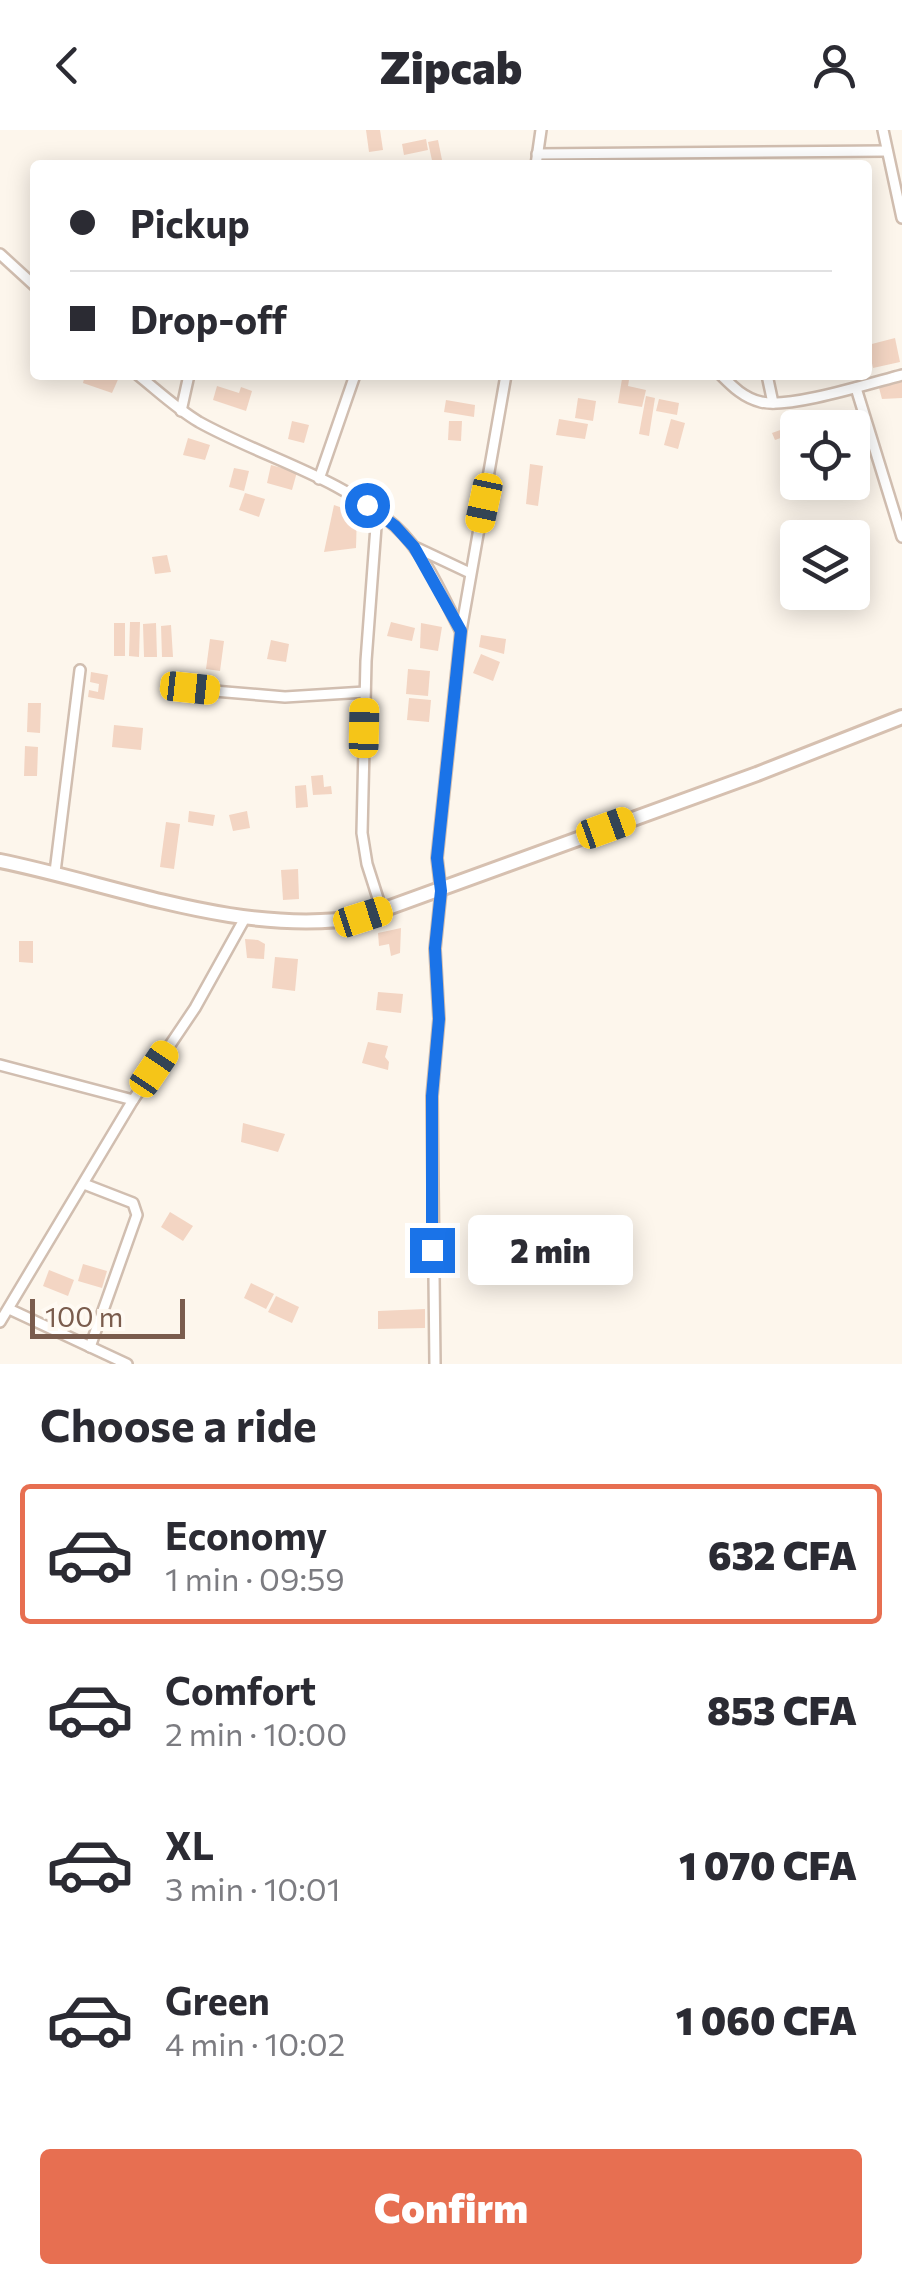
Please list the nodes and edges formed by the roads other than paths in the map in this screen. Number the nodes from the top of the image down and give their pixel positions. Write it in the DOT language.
graph roads {
  1 [pos="541,130"];
  2 [pos="882,130"];
  3 [pos="719,150"];
  4 [pos="887,151"];
  5 [pos="537,160"];
  6 [pos="721,160"];
  7 [pos="902,218"];
  8 [pos="0,254"];
  9 [pos="30,281"];
  10 [pos="902,374"];
  11 [pos="144,380"];
  12 [pos="188,380"];
  13 [pos="353,380"];
  14 [pos="505,380"];
  15 [pos="728,380"];
  16 [pos="768,380"];
  17 [pos="856,388"];
  18 [pos="773,403"];
  19 [pos="181,411"];
  20 [pos="319,480"];
  21 [pos="376,512"];
  22 [pos="902,536"];
  23 [pos="414,547"];
  24 [pos="470,573"];
  25 [pos="461,631"];
  26 [pos="80,670"];
  27 [pos="190,688"];
  28 [pos="365,692"];
  29 [pos="902,716"];
  30 [pos="0,861"];
  31 [pos="55,872"];
  32 [pos="441,891"];
  33 [pos="382,911"];
  34 [pos="245,918"];
  35 [pos="0,1065"];
  36 [pos="134,1100"];
  37 [pos="84,1184"];
  38 [pos="9,1309"];
  39 [pos="0,1322"];
  40 [pos="90,1347"];
  41 [pos="127,1364"];
  42 [pos="434,1364"];
  1 -- 5 [label="street"];
  2 -- 4 [label="street"];
  3 -- 4 [label="street"];
  3 -- 5 [label="street"];
  3 -- 6 [label="street"];
  4 -- 7 [label="street"];
  8 -- 9 [label="street"];
  10 -- 17 [label="street"];
  11 -- 19 [label="street"];
  12 -- 19 [label="street"];
  13 -- 20 [label="street"];
  14 -- 24 [label="street"];
  15 -- 18 [label="street"];
  16 -- 18 [label="street"];
  17 -- 18 [label="street"];
  17 -- 22 [label="street"];
  19 -- 20 [label="street"];
  20 -- 21 [label="street"];
  21 -- 23 [label="street"];
  21 -- 28 [label="street"];
  23 -- 24 [label="street"];
  23 -- 25 [label="street"];
  24 -- 25 [label="street"];
  25 -- 32 [label="street"];
  26 -- 31 [label="street"];
  27 -- 28 [label="street"];
  28 -- 33 [label="street"];
  29 -- 32 [label="main road"];
  30 -- 31 [label="main road"];
  31 -- 34 [label="main road"];
  32 -- 33 [label="main road"];
  32 -- 42 [label="street"];
  33 -- 34 [label="main road"];
  34 -- 36 [label="street"];
  35 -- 36 [label="street"];
  36 -- 37 [label="street"];
  37 -- 38 [label="street"];
  37 -- 40 [label="street"];
  38 -- 39 [label="street"];
  38 -- 40 [label="street"];
  40 -- 41 [label="street"];
}
